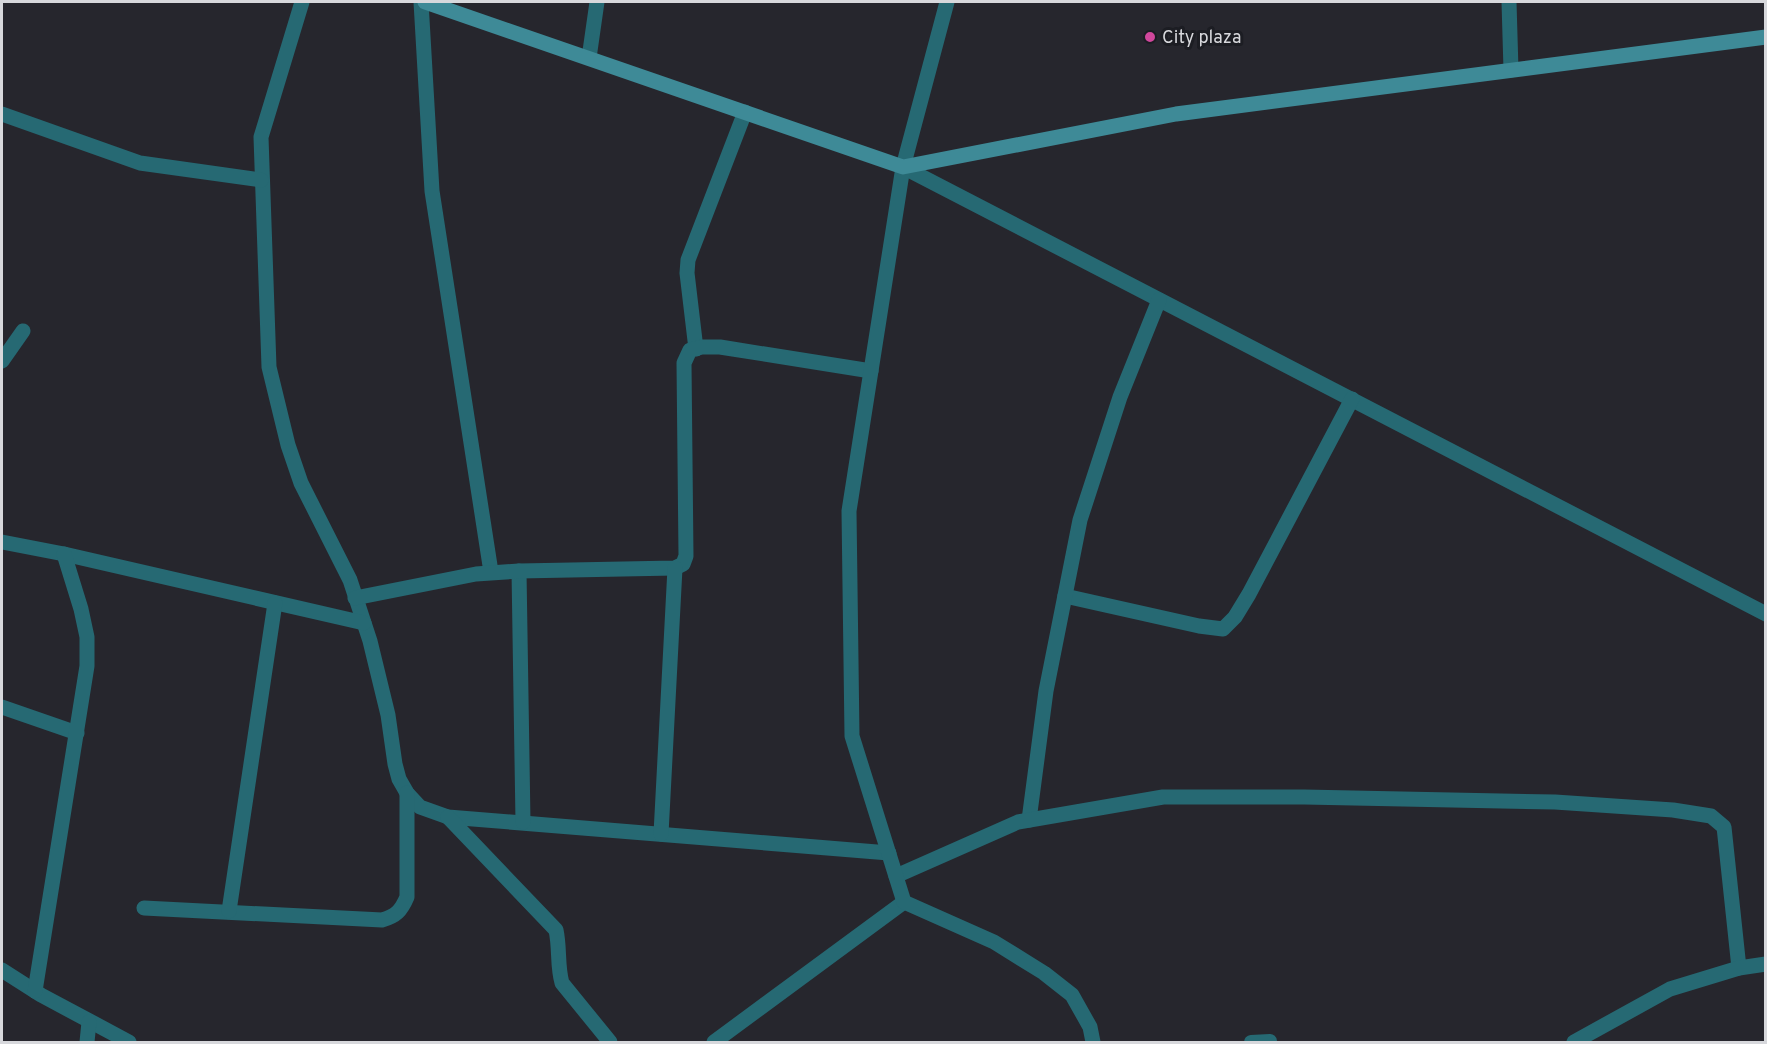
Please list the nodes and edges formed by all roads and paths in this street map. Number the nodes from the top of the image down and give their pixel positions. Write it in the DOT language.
graph roads {
  1 [pos="302,2"];
  2 [pos="423,2"];
  3 [pos="597,2"];
  4 [pos="947,2"];
  5 [pos="1509,2"];
  6 [pos="1766,37"];
  7 [pos="589,58"];
  8 [pos="1511,70"];
  9 [pos="746,112"];
  10 [pos="2,114"];
  11 [pos="903,167"];
  12 [pos="261,180"];
  13 [pos="1159,300"];
  14 [pos="22,331"];
  15 [pos="696,349"];
  16 [pos="2,361"];
  17 [pos="871,370"];
  18 [pos="1352,399"];
  19 [pos="2,542"];
  20 [pos="64,554"];
  21 [pos="675,568"];
  22 [pos="519,571"];
  23 [pos="491,572"];
  24 [pos="1065,596"];
  25 [pos="355,598"];
  26 [pos="275,603"];
  27 [pos="1766,614"];
  28 [pos="364,624"];
  29 [pos="2,707"];
  30 [pos="77,733"];
  31 [pos="407,793"];
  32 [pos="448,817"];
  33 [pos="1029,820"];
  34 [pos="523,822"];
  35 [pos="661,834"];
  36 [pos="889,854"];
  37 [pos="896,876"];
  38 [pos="904,902"];
  39 [pos="144,908"];
  40 [pos="229,911"];
  41 [pos="1766,964"];
  42 [pos="1739,968"];
  43 [pos="2,970"];
  44 [pos="35,991"];
  45 [pos="89,1022"];
  46 [pos="1270,1041"];
  47 [pos="87,1042"];
  48 [pos="129,1042"];
  49 [pos="610,1042"];
  50 [pos="714,1042"];
  51 [pos="1093,1042"];
  52 [pos="1251,1042"];
  53 [pos="1574,1042"];
  1 -- 12 [label="street"];
  2 -- 7 [label="main road"];
  2 -- 23 [label="street"];
  3 -- 7 [label="street"];
  4 -- 11 [label="street"];
  5 -- 8 [label="street"];
  6 -- 8 [label="main road"];
  7 -- 9 [label="main road"];
  8 -- 11 [label="main road"];
  9 -- 11 [label="main road"];
  9 -- 15 [label="street"];
  10 -- 12 [label="street"];
  11 -- 13 [label="street"];
  11 -- 17 [label="street"];
  12 -- 25 [label="street"];
  13 -- 18 [label="street"];
  13 -- 24 [label="street"];
  14 -- 16 [label="street"];
  15 -- 17 [label="street"];
  15 -- 21 [label="street"];
  17 -- 36 [label="street"];
  18 -- 24 [label="street"];
  18 -- 27 [label="street"];
  19 -- 20 [label="street"];
  20 -- 26 [label="street"];
  20 -- 30 [label="street"];
  21 -- 22 [label="street"];
  21 -- 35 [label="street"];
  22 -- 23 [label="street"];
  22 -- 34 [label="street"];
  23 -- 25 [label="street"];
  24 -- 33 [label="street"];
  25 -- 28 [label="street"];
  26 -- 28 [label="street"];
  26 -- 40 [label="street"];
  28 -- 31 [label="street"];
  29 -- 30 [label="street"];
  30 -- 44 [label="street"];
  31 -- 32 [label="street"];
  31 -- 40 [label="street"];
  32 -- 34 [label="street"];
  32 -- 49 [label="street"];
  33 -- 37 [label="street"];
  33 -- 42 [label="street"];
  34 -- 35 [label="street"];
  35 -- 36 [label="street"];
  36 -- 37 [label="street"];
  37 -- 38 [label="street"];
  38 -- 50 [label="street"];
  38 -- 51 [label="street"];
  39 -- 40 [label="street"];
  41 -- 42 [label="street"];
  42 -- 53 [label="street"];
  43 -- 44 [label="street"];
  44 -- 45 [label="street"];
  45 -- 47 [label="street"];
  45 -- 48 [label="street"];
  46 -- 52 [label="lane"];
}
